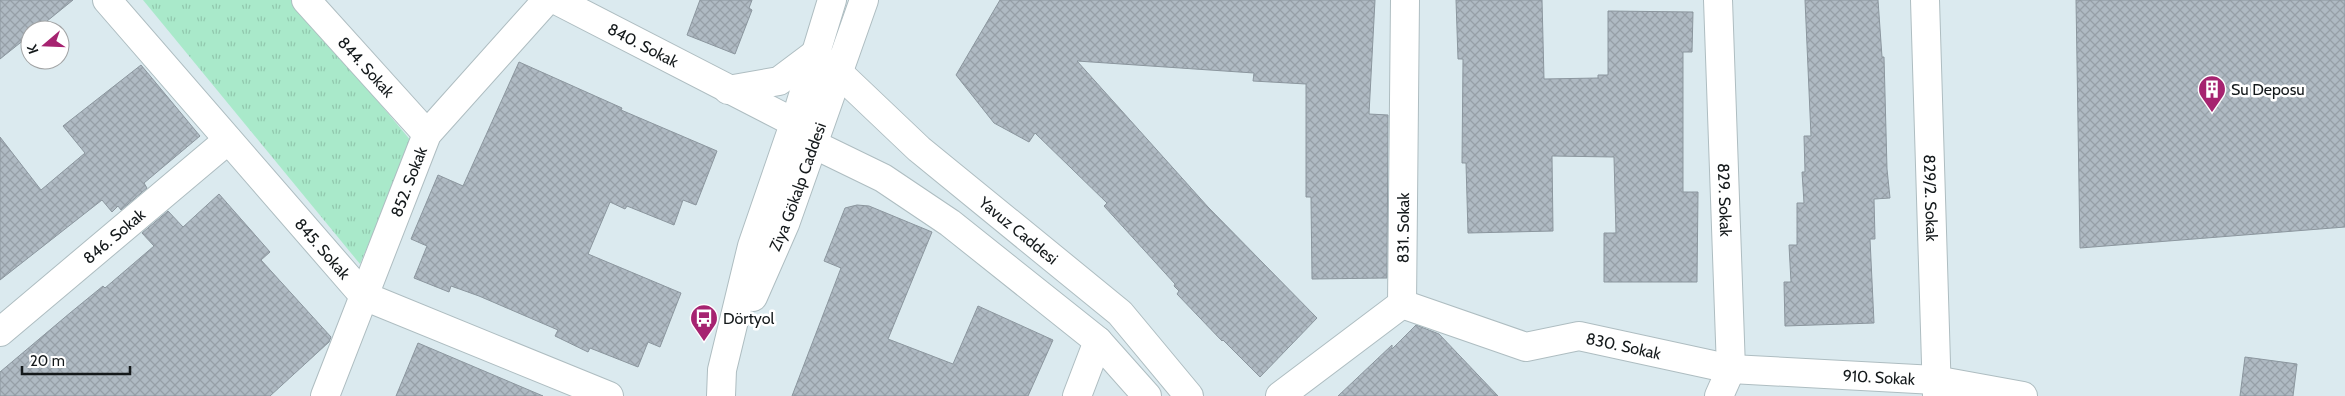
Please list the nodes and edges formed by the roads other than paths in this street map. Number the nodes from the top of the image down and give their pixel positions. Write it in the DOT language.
graph roads {
  1 [pos="107,0"];
  2 [pos="306,0"];
  3 [pos="547,0"];
  4 [pos="556,0"];
  5 [pos="832,0"];
  6 [pos="864,0"];
  7 [pos="1406,0"];
  8 [pos="1718,0"];
  9 [pos="1925,0"];
  10 [pos="815,54"];
  11 [pos="839,73"];
  12 [pos="728,90"];
  13 [pos="794,123"];
  14 [pos="427,134"];
  15 [pos="228,140"];
  16 [pos="813,144"];
  17 [pos="364,296"];
  18 [pos="1402,304"];
  19 [pos="0,332"];
  20 [pos="1098,341"];
  21 [pos="1732,369"];
  22 [pos="722,383"];
  23 [pos="1936,388"];
  24 [pos="325,396"];
  25 [pos="609,396"];
  26 [pos="1077,396"];
  27 [pos="1147,396"];
  28 [pos="1190,396"];
  29 [pos="1280,396"];
  30 [pos="1719,396"];
  31 [pos="2023,396"];
  1 -- 15 [label="street, 845. Sokak"];
  2 -- 14 [label="street, 844. Sokak"];
  3 -- 14 [label="street, 852. Sokak"];
  4 -- 12 [label="street, 840. Sokak"];
  5 -- 10 [label="street, Ziya Gökalp Caddesi"];
  6 -- 11 [label="street, Ziya Gökalp Caddesi"];
  7 -- 18 [label="street, 831. Sokak"];
  8 -- 21 [label="street, 829. Sokak"];
  9 -- 23 [label="street, 829/2. Sokak"];
  10 -- 11 [label="street, Yavuz Caddesi"];
  10 -- 12 [label="street"];
  10 -- 13 [label="street, Ziya Gökalp Caddesi"];
  11 -- 16 [label="street, Ziya Gökalp Caddesi"];
  11 -- 28 [label="street, Yavuz Caddesi"];
  12 -- 13 [label="street, 840. Sokak"];
  13 -- 16 [label="street"];
  13 -- 22 [label="street, Ziya Gökalp Caddesi"];
  14 -- 17 [label="street, 852. Sokak"];
  15 -- 17 [label="street, 845. Sokak"];
  15 -- 19 [label="street, 846. Sokak"];
  16 -- 20 [label="street"];
  16 -- 22 [label="street, Ziya Gökalp Caddesi"];
  17 -- 24 [label="street, 852. Sokak"];
  17 -- 25 [label="street, 845. Sokak"];
  18 -- 21 [label="street, 830. Sokak"];
  18 -- 29 [label="street"];
  20 -- 26 [label="street"];
  20 -- 27 [label="street"];
  21 -- 23 [label="street, 910. Sokak"];
  21 -- 30 [label="street, 829. Sokak"];
  23 -- 31 [label="street, 910. Sokak"];
}
